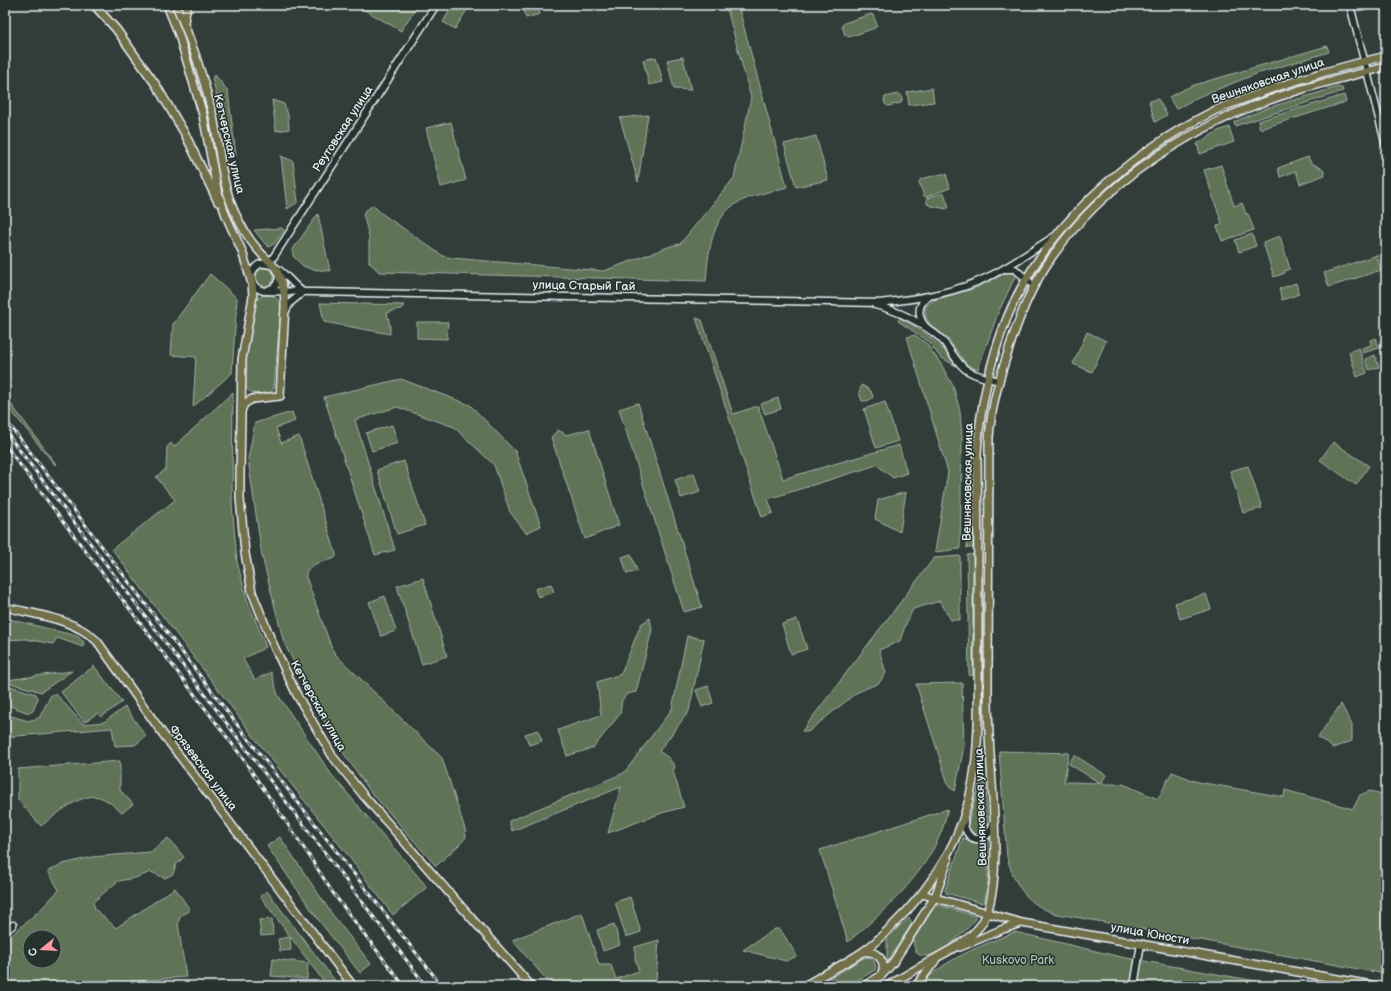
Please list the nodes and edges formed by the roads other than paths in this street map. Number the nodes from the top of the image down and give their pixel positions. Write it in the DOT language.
graph roads {
  1 [pos="94,5"];
  2 [pos="166,5"];
  3 [pos="176,5"];
  4 [pos="187,5"];
  5 [pos="436,5"];
  6 [pos="1350,5"];
  7 [pos="184,22"];
  8 [pos="1386,56"];
  9 [pos="1364,61"];
  10 [pos="1386,67"];
  11 [pos="1333,70"];
  12 [pos="1367,72"];
  13 [pos="1336,80"];
  14 [pos="1386,146"];
  15 [pos="226,216"];
  16 [pos="1058,235"];
  17 [pos="273,267"];
  18 [pos="1001,270"];
  19 [pos="252,279"];
  20 [pos="1027,279"];
  21 [pos="1034,286"];
  22 [pos="264,291"];
  23 [pos="283,291"];
  24 [pos="303,292"];
  25 [pos="932,296"];
  26 [pos="864,303"];
  27 [pos="285,312"];
  28 [pos="929,330"];
  29 [pos="988,378"];
  30 [pos="999,381"];
  31 [pos="241,385"];
  32 [pos="256,399"];
  33 [pos="241,418"];
  34 [pos="978,501"];
  35 [pos="988,501"];
  36 [pos="5,607"];
  37 [pos="964,817"];
  38 [pos="994,822"];
  39 [pos="952,847"];
  40 [pos="922,894"];
  41 [pos="935,897"];
  42 [pos="988,913"];
  43 [pos="1022,923"];
  44 [pos="13,924"];
  45 [pos="5,930"];
  46 [pos="1142,944"];
  47 [pos="865,950"];
  48 [pos="949,952"];
  49 [pos="937,958"];
  50 [pos="878,978"];
  51 [pos="353,986"];
  52 [pos="531,986"];
  53 [pos="804,986"];
  54 [pos="864,986"];
  55 [pos="887,986"];
  56 [pos="916,986"];
  57 [pos="1134,986"];
  58 [pos="1377,986"];
  1 -- 15 [label="main road"];
  2 -- 15 [label="main road, Кетчерская улица"];
  3 -- 7 [label="main road, Кетчерская улица"];
  4 -- 7 [label="main road"];
  5 -- 17 [label="street, Реутовская улица"];
  6 -- 9 [label="street"];
  7 -- 17 [label="main road, Кетчерская улица"];
  8 -- 9 [label="main road, Вешняковская улица"];
  9 -- 11 [label="main road, Вешняковская улица"];
  9 -- 12 [label="street"];
  10 -- 12 [label="main road, Вешняковская улица"];
  11 -- 13 [label="street"];
  11 -- 16 [label="main road, Вешняковская улица"];
  12 -- 13 [label="main road, Вешняковская улица"];
  12 -- 14 [label="street"];
  13 -- 21 [label="main road, Вешняковская улица"];
  15 -- 19 [label="main road, Кетчерская улица"];
  16 -- 18 [label="street, улица Старый Гай"];
  16 -- 20 [label="main road, Вешняковская улица"];
  17 -- 19 [label="street"];
  17 -- 22 [label="street"];
  17 -- 23 [label="main road, Кетчерская улица"];
  17 -- 24 [label="street"];
  18 -- 20 [label="street"];
  18 -- 25 [label="street, улица Старый Гай"];
  19 -- 22 [label="street"];
  19 -- 31 [label="main road, Кетчерская улица"];
  20 -- 21 [label="street"];
  20 -- 29 [label="main road, Вешняковская улица"];
  21 -- 30 [label="main road, Вешняковская улица"];
  22 -- 23 [label="street, улица Старый Гай"];
  23 -- 24 [label="street, улица Старый Гай"];
  23 -- 27 [label="main road, Кетчерская улица"];
  24 -- 26 [label="street, улица Старый Гай"];
  24 -- 27 [label="street"];
  25 -- 26 [label="street, улица Старый Гай"];
  25 -- 28 [label="street, улица Старый Гай"];
  26 -- 28 [label="street, улица Старый Гай"];
  27 -- 32 [label="main road, Кетчерская улица"];
  28 -- 29 [label="street, улица Старый Гай"];
  29 -- 30 [label="street, улица Старый Гай"];
  29 -- 34 [label="main road, Вешняковская улица"];
  30 -- 35 [label="main road, Вешняковская улица"];
  31 -- 32 [label="main road"];
  31 -- 33 [label="main road, Кетчерская улица"];
  32 -- 33 [label="main road, Кетчерская улица"];
  33 -- 52 [label="main road, Кетчерская улица"];
  34 -- 35 [label="street"];
  34 -- 37 [label="main road, Вешняковская улица"];
  35 -- 38 [label="main road, Вешняковская улица"];
  36 -- 51 [label="main road, Фрязевская улица"];
  37 -- 38 [label="street"];
  37 -- 39 [label="main road, Вешняковская улица"];
  38 -- 42 [label="main road, Вешняковская улица"];
  39 -- 40 [label="main road, Вешняковская улица"];
  39 -- 41 [label="main road"];
  40 -- 41 [label="main road, улица Юности"];
  40 -- 47 [label="main road, Вешняковская улица"];
  41 -- 42 [label="main road, улица Юности"];
  41 -- 50 [label="main road"];
  42 -- 43 [label="main road, улица Юности"];
  42 -- 48 [label="main road, Вешняковская улица"];
  43 -- 46 [label="main road, улица Юности"];
  43 -- 48 [label="main road"];
  44 -- 45 [label="street"];
  46 -- 57 [label="street"];
  46 -- 58 [label="main road, улица Юности"];
  47 -- 50 [label="main road"];
  47 -- 53 [label="main road, Вешняковская улица"];
  48 -- 49 [label="main road, Вешняковская улица"];
  49 -- 55 [label="main road"];
  49 -- 56 [label="main road, Вешняковская улица"];
  50 -- 54 [label="main road"];
}
